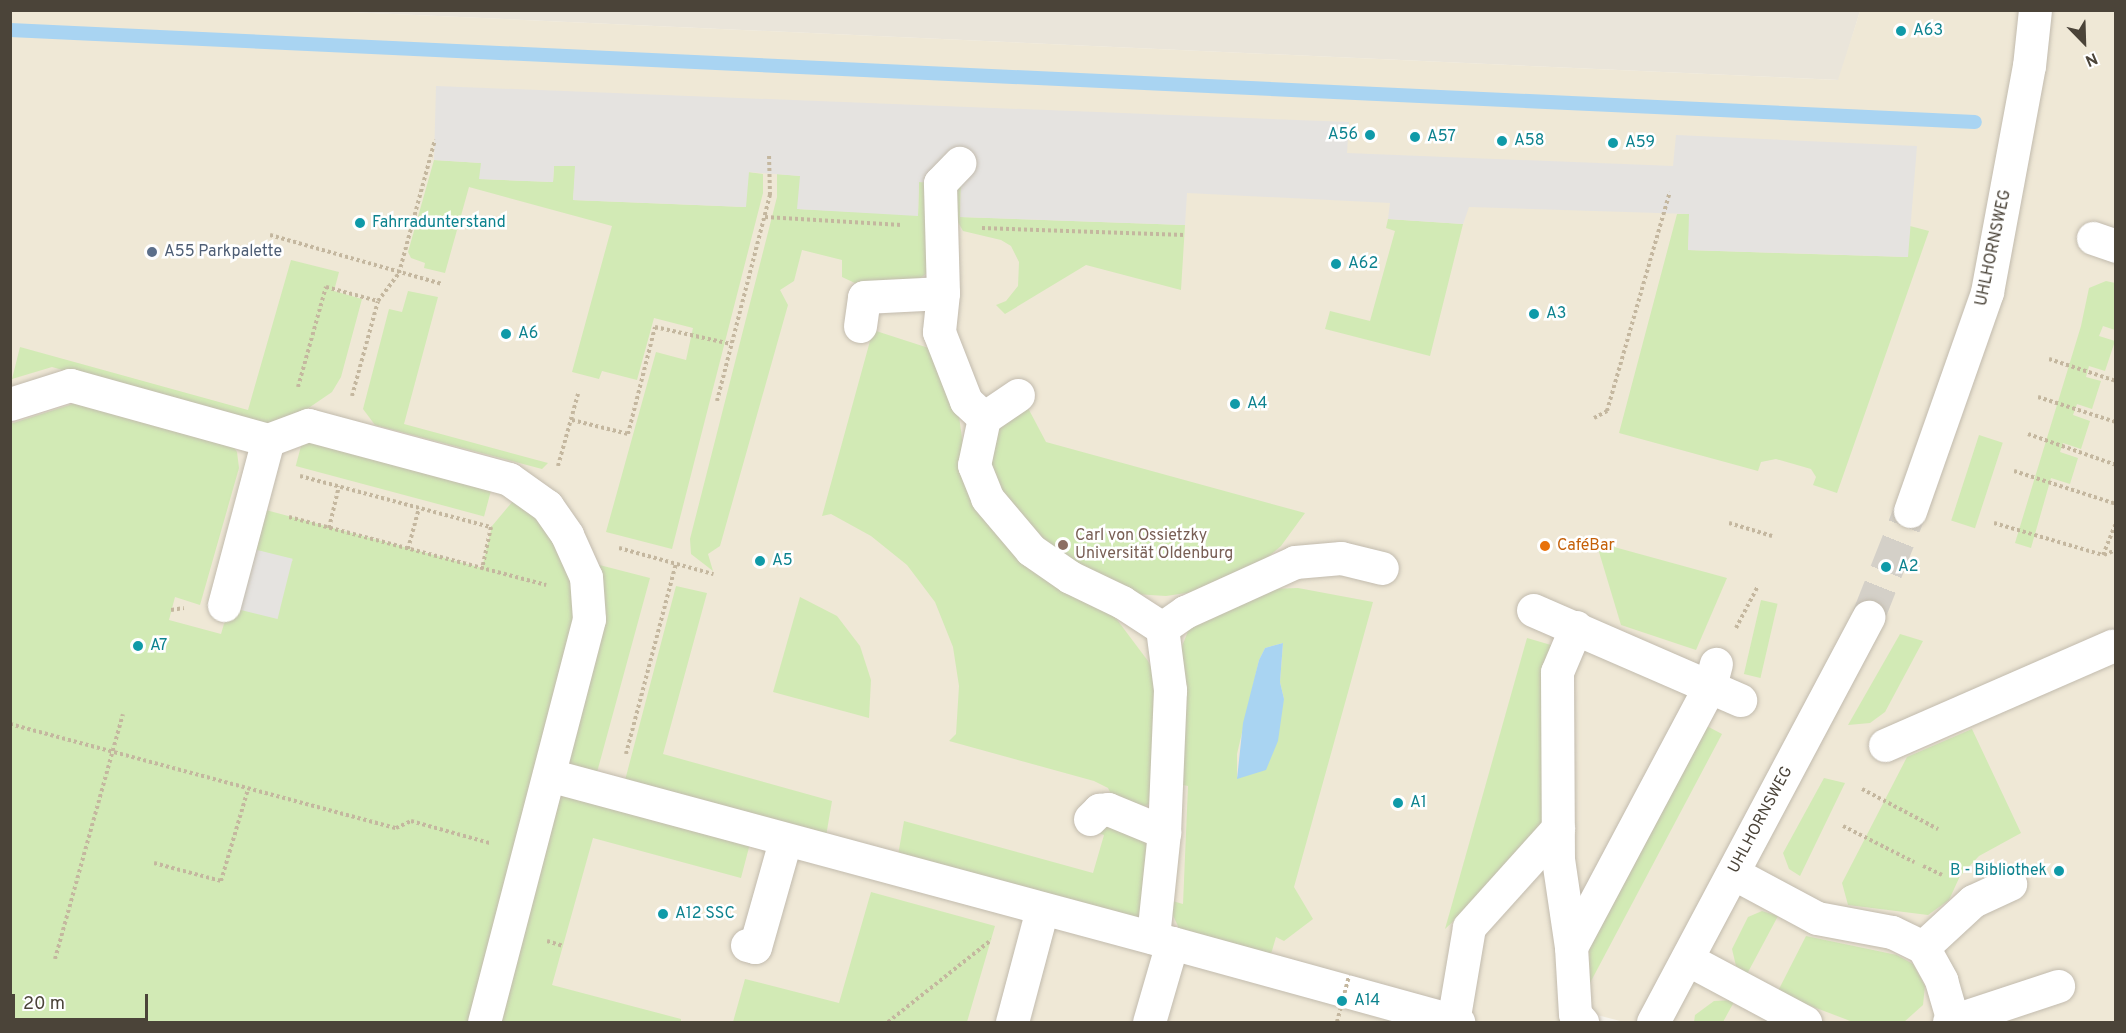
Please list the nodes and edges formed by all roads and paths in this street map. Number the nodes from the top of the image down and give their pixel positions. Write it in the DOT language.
graph roads {
  1 [pos="2036,10"];
  2 [pos="435,140"];
  3 [pos="769,153"];
  4 [pos="959,163"];
  5 [pos="1670,192"];
  6 [pos="270,235"];
  7 [pos="399,273"];
  8 [pos="442,284"];
  9 [pos="943,293"];
  10 [pos="378,301"];
  11 [pos="860,326"];
  12 [pos="731,344"];
  13 [pos="2049,360"];
  14 [pos="2115,381"];
  15 [pos="578,394"];
  16 [pos="1018,395"];
  17 [pos="2038,396"];
  18 [pos="717,401"];
  19 [pos="10,404"];
  20 [pos="984,418"];
  21 [pos="1594,418"];
  22 [pos="572,420"];
  23 [pos="2115,422"];
  24 [pos="308,425"];
  25 [pos="341,434"];
  26 [pos="2028,434"];
  27 [pos="265,453"];
  28 [pos="2115,465"];
  29 [pos="2014,471"];
  30 [pos="339,486"];
  31 [pos="2115,504"];
  32 [pos="251,506"];
  33 [pos="547,506"];
  34 [pos="418,508"];
  35 [pos="1910,511"];
  36 [pos="2115,522"];
  37 [pos="1729,523"];
  38 [pos="1994,523"];
  39 [pos="329,528"];
  40 [pos="567,535"];
  41 [pos="1772,536"];
  42 [pos="408,549"];
  43 [pos="2115,550"];
  44 [pos="2103,555"];
  45 [pos="676,562"];
  46 [pos="482,568"];
  47 [pos="1382,568"];
  48 [pos="713,574"];
  49 [pos="1758,586"];
  50 [pos="590,597"];
  51 [pos="224,605"];
  52 [pos="1533,610"];
  53 [pos="1868,617"];
  54 [pos="1575,627"];
  55 [pos="1162,628"];
  56 [pos="2112,646"];
  57 [pos="1713,675"];
  58 [pos="1740,700"];
  59 [pos="123,714"];
  60 [pos="10,724"];
  61 [pos="1885,745"];
  62 [pos="112,750"];
  63 [pos="549,775"];
  64 [pos="248,789"];
  65 [pos="1862,789"];
  66 [pos="616,794"];
  67 [pos="1090,819"];
  68 [pos="1843,826"];
  69 [pos="1558,828"];
  70 [pos="1938,829"];
  71 [pos="1164,832"];
  72 [pos="785,841"];
  73 [pos="529,853"];
  74 [pos="154,862"];
  75 [pos="1914,862"];
  76 [pos="1733,873"];
  77 [pos="2010,884"];
  78 [pos="1034,908"];
  79 [pos="1162,940"];
  80 [pos="747,945"];
  81 [pos="1571,947"];
  82 [pos="1923,948"];
  83 [pos="55,959"];
  84 [pos="1687,959"];
  85 [pos="1349,976"];
  86 [pos="2058,986"];
  87 [pos="1455,1022"];
  88 [pos="1951,1022"];
  89 [pos="484,1023"];
  90 [pos="888,1023"];
  91 [pos="1012,1023"];
  92 [pos="1149,1023"];
  93 [pos="1336,1023"];
  94 [pos="1581,1023"];
  95 [pos="1653,1023"];
  96 [pos="1806,1023"];
  1 -- 35 [label="street, UHLHORNSWEG"];
  2 -- 7 [label="path"];
  3 -- 12 [label="path"];
  4 -- 9 [label="street"];
  5 -- 21 [label="path"];
  6 -- 7 [label="path"];
  7 -- 8 [label="path"];
  7 -- 10 [label="path"];
  9 -- 11 [label="street"];
  9 -- 20 [label="street"];
  10 -- 24 [label="path"];
  10 -- 25 [label="path"];
  12 -- 18 [label="path"];
  12 -- 22 [label="path"];
  13 -- 14 [label="path"];
  15 -- 22 [label="path"];
  16 -- 20 [label="street"];
  17 -- 23 [label="path"];
  19 -- 27 [label="street"];
  20 -- 55 [label="street"];
  22 -- 33 [label="path"];
  24 -- 25 [label="street"];
  24 -- 27 [label="street"];
  25 -- 33 [label="street"];
  26 -- 28 [label="path"];
  27 -- 30 [label="path"];
  27 -- 32 [label="street"];
  29 -- 31 [label="path"];
  30 -- 34 [label="path"];
  30 -- 39 [label="path"];
  32 -- 39 [label="path"];
  32 -- 51 [label="street"];
  33 -- 40 [label="street"];
  34 -- 42 [label="path"];
  34 -- 46 [label="path"];
  36 -- 44 [label="path"];
  37 -- 41 [label="path"];
  38 -- 44 [label="path"];
  39 -- 42 [label="path"];
  40 -- 45 [label="path"];
  40 -- 50 [label="street"];
  42 -- 46 [label="path"];
  43 -- 44 [label="path"];
  45 -- 48 [label="path"];
  45 -- 66 [label="path"];
  46 -- 50 [label="path"];
  47 -- 55 [label="street"];
  49 -- 57 [label="path"];
  50 -- 63 [label="street"];
  52 -- 54 [label="street"];
  53 -- 76 [label="street, UHLHORNSWEG"];
  54 -- 57 [label="street"];
  54 -- 69 [label="street"];
  55 -- 71 [label="street"];
  56 -- 61 [label="street"];
  57 -- 58 [label="street"];
  57 -- 81 [label="street"];
  59 -- 62 [label="path"];
  60 -- 62 [label="path"];
  62 -- 64 [label="path"];
  62 -- 83 [label="path"];
  63 -- 66 [label="street"];
  63 -- 73 [label="street"];
  64 -- 73 [label="path"];
  64 -- 74 [label="path"];
  65 -- 70 [label="path"];
  66 -- 72 [label="street"];
  67 -- 71 [label="street"];
  68 -- 75 [label="path"];
  69 -- 81 [label="street"];
  69 -- 87 [label="street"];
  71 -- 79 [label="street"];
  72 -- 78 [label="street"];
  72 -- 80 [label="street"];
  73 -- 89 [label="street"];
  76 -- 82 [label="street"];
  76 -- 84 [label="street, UHLHORNSWEG"];
  77 -- 82 [label="street"];
  78 -- 79 [label="street"];
  78 -- 90 [label="path"];
  78 -- 91 [label="street"];
  79 -- 87 [label="street"];
  79 -- 92 [label="street"];
  81 -- 94 [label="street"];
  82 -- 88 [label="street"];
  84 -- 95 [label="street, UHLHORNSWEG"];
  84 -- 96 [label="street"];
  85 -- 93 [label="path, bridge"];
  86 -- 88 [label="street"];
}
